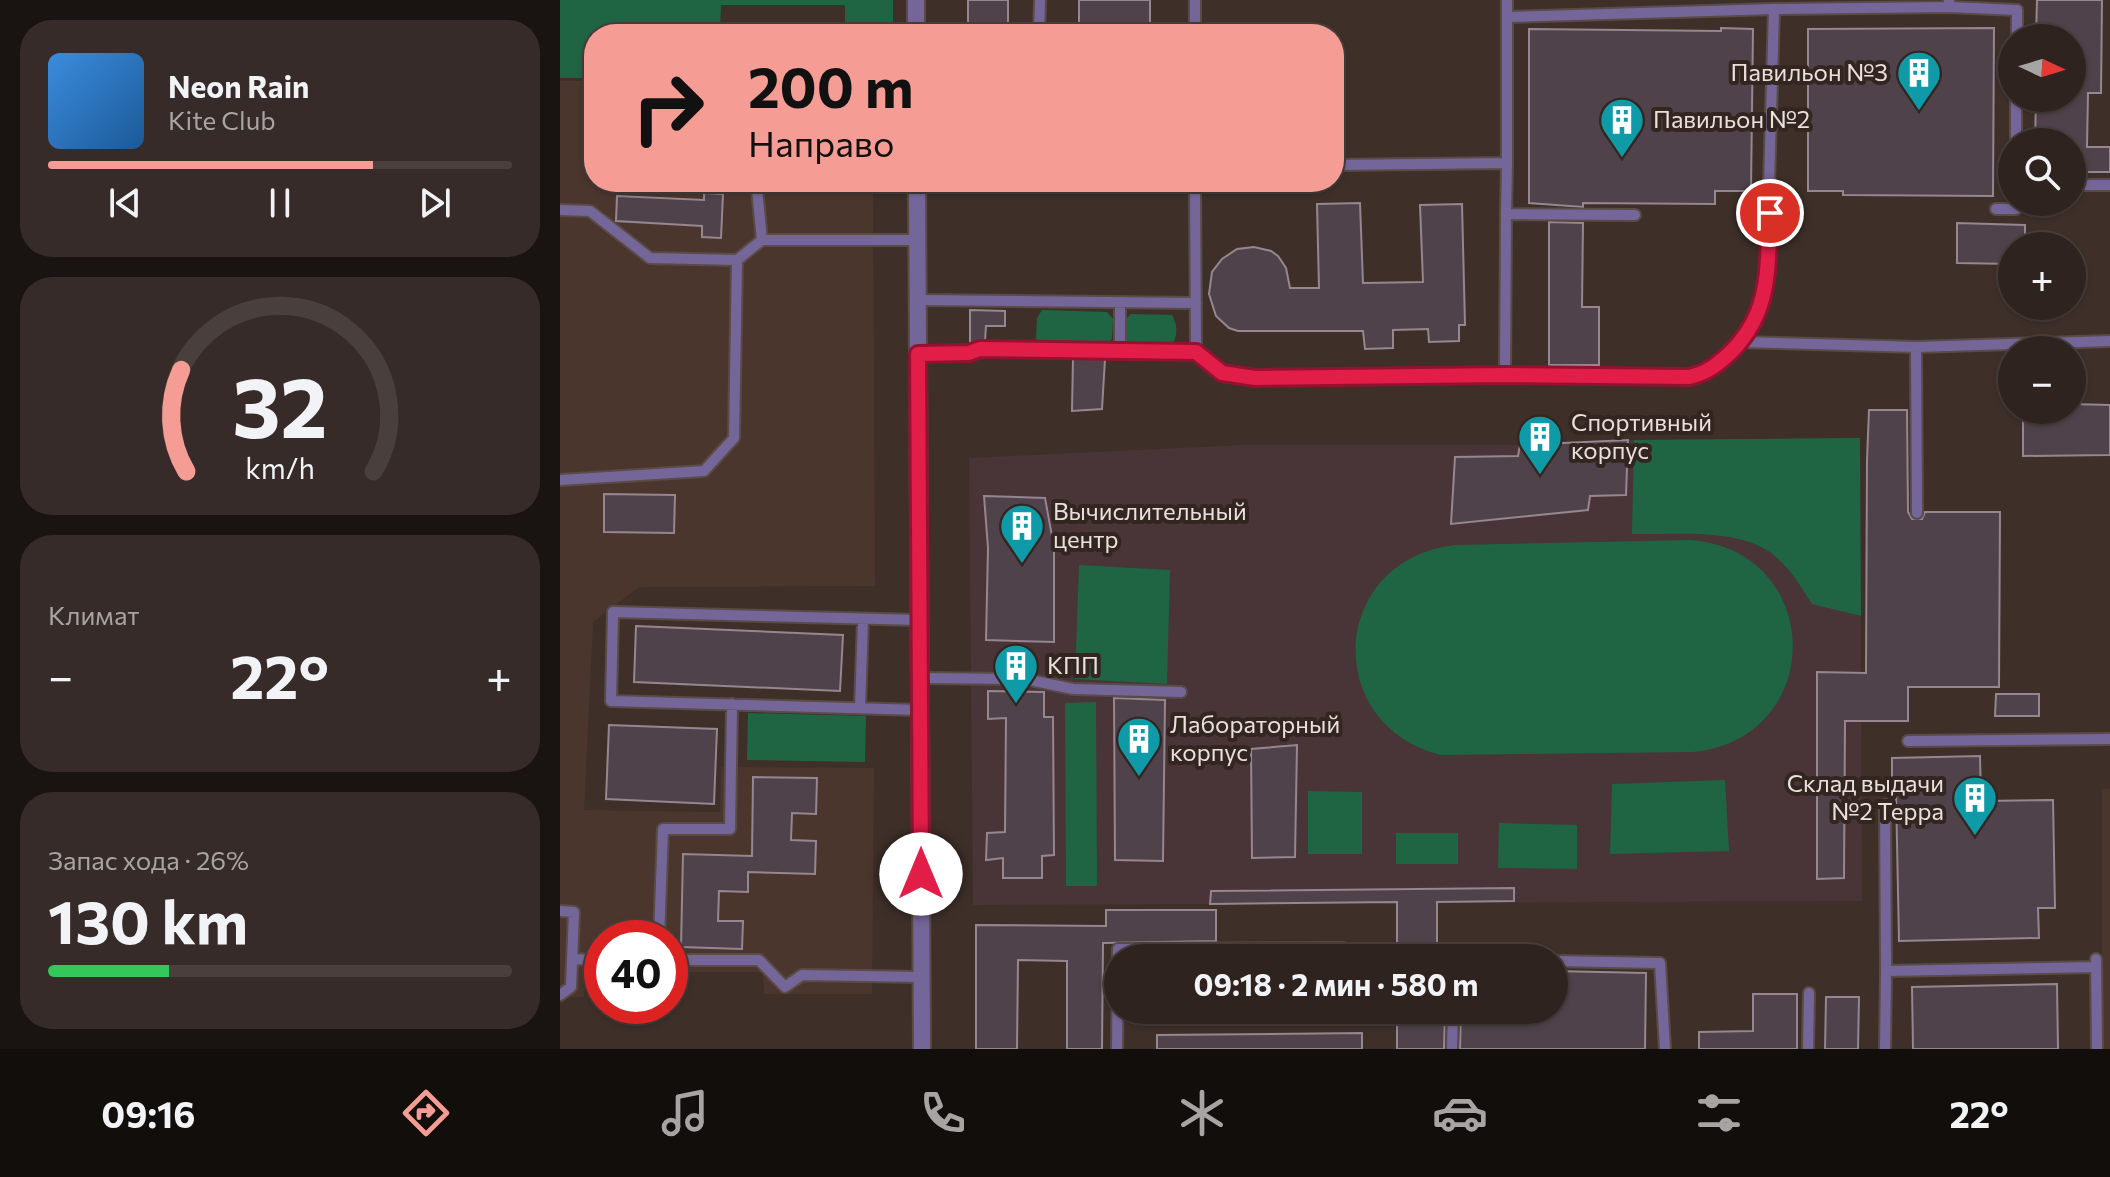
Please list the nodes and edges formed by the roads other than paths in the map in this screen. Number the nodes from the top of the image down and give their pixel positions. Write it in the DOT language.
graph roads {
  1 [pos="916,0"];
  2 [pos="1040,0"];
  3 [pos="1195,0"];
  4 [pos="1507,0"];
  5 [pos="1949,4"];
  6 [pos="1774,9"];
  7 [pos="1507,17"];
  8 [pos="916,24"];
  9 [pos="1039,24"];
  10 [pos="1195,24"];
  11 [pos="2017,24"];
  12 [pos="1507,163"];
  13 [pos="1344,165"];
  14 [pos="2086,185"];
  15 [pos="2110,185"];
  16 [pos="757,192"];
  17 [pos="917,192"];
  18 [pos="1195,192"];
  19 [pos="560,210"];
  20 [pos="1506,214"];
  21 [pos="1635,215"];
  22 [pos="762,240"];
  23 [pos="917,240"];
  24 [pos="737,260"];
  25 [pos="918,300"];
  26 [pos="1120,302"];
  27 [pos="1196,303"];
  28 [pos="2110,341"];
  29 [pos="1741,342"];
  30 [pos="1916,347"];
  31 [pos="1120,349"];
  32 [pos="1196,352"];
  33 [pos="918,354"];
  34 [pos="1505,375"];
  35 [pos="560,480"];
  36 [pos="1917,513"];
  37 [pos="863,619"];
  38 [pos="919,620"];
  39 [pos="920,678"];
  40 [pos="1181,692"];
  41 [pos="732,704"];
  42 [pos="860,708"];
  43 [pos="920,710"];
  44 [pos="2110,739"];
  45 [pos="1908,741"];
  46 [pos="1885,805"];
  47 [pos="560,911"];
  48 [pos="660,920"];
  49 [pos="572,959"];
  50 [pos="584,959"];
  51 [pos="688,960"];
  52 [pos="1568,961"];
  53 [pos="1886,971"];
  54 [pos="921,977"];
  55 [pos="1809,993"];
  56 [pos="560,995"];
  57 [pos="1117,1024"];
  58 [pos="1453,1024"];
  59 [pos="922,1049"];
  60 [pos="1117,1049"];
  61 [pos="1452,1049"];
  62 [pos="1665,1049"];
  63 [pos="1808,1049"];
  64 [pos="1885,1049"];
  65 [pos="2097,1049"];
  1 -- 8 [label="street"];
  2 -- 9 [label="lane"];
  3 -- 10 [label="lane"];
  4 -- 7 [label="lane"];
  5 -- 6 [label="lane"];
  5 -- 11 [label="lane"];
  6 -- 7 [label="lane"];
  6 -- 29 [label="lane"];
  7 -- 12 [label="lane"];
  12 -- 13 [label="lane"];
  12 -- 20 [label="lane"];
  14 -- 15 [label="lane"];
  16 -- 22 [label="lane"];
  17 -- 23 [label="street"];
  18 -- 27 [label="lane"];
  19 -- 24 [label="lane"];
  20 -- 21 [label="lane"];
  20 -- 34 [label="lane"];
  22 -- 23 [label="lane"];
  22 -- 24 [label="lane"];
  23 -- 25 [label="street"];
  24 -- 35 [label="lane"];
  25 -- 26 [label="lane"];
  25 -- 33 [label="street"];
  26 -- 27 [label="lane"];
  26 -- 31 [label="lane"];
  27 -- 32 [label="lane"];
  28 -- 30 [label="lane"];
  29 -- 30 [label="lane"];
  29 -- 34 [label="lane"];
  30 -- 36 [label="lane"];
  31 -- 32 [label="lane"];
  31 -- 33 [label="lane"];
  32 -- 34 [label="lane"];
  33 -- 38 [label="street"];
  37 -- 38 [label="lane"];
  37 -- 41 [label="lane"];
  37 -- 42 [label="lane"];
  38 -- 39 [label="street"];
  39 -- 40 [label="lane"];
  39 -- 43 [label="street"];
  41 -- 42 [label="lane"];
  41 -- 48 [label="lane"];
  42 -- 43 [label="lane"];
  43 -- 54 [label="street"];
  44 -- 45 [label="lane"];
  46 -- 53 [label="lane"];
  47 -- 49 [label="lane"];
  49 -- 50 [label="lane"];
  49 -- 56 [label="lane"];
  51 -- 54 [label="lane"];
  52 -- 62 [label="lane"];
  53 -- 64 [label="lane"];
  53 -- 65 [label="lane"];
  54 -- 59 [label="street"];
  55 -- 63 [label="lane"];
  57 -- 60 [label="lane"];
  58 -- 61 [label="lane"];
}
